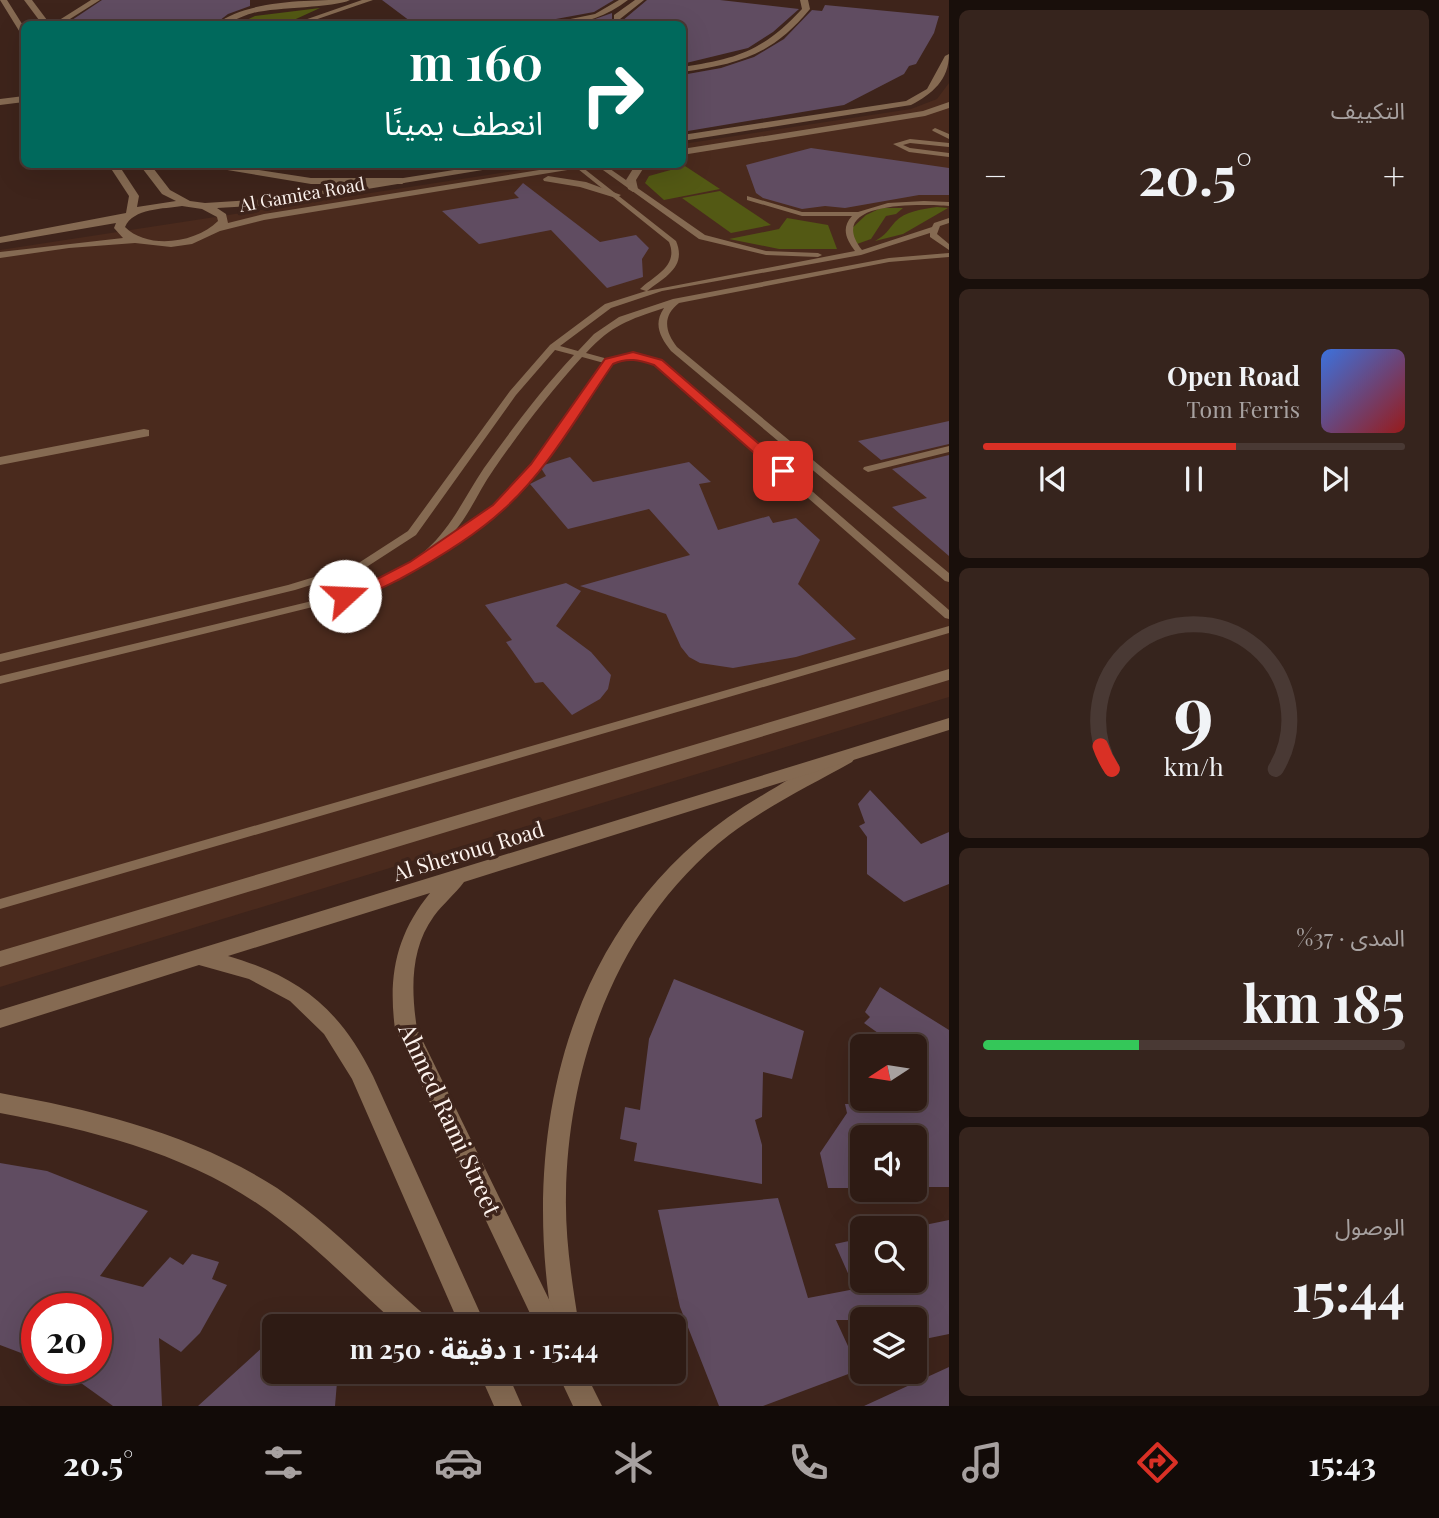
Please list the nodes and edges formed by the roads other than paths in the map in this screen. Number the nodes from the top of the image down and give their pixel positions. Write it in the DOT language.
graph roads {
  1 [pos="3,0"];
  2 [pos="28,0"];
  3 [pos="96,0"];
  4 [pos="346,0"];
  5 [pos="369,0"];
  6 [pos="624,0"];
  7 [pos="640,0"];
  8 [pos="804,0"];
  9 [pos="44,21"];
  10 [pos="62,21"];
  11 [pos="226,21"];
  12 [pos="307,21"];
  13 [pos="568,21"];
  14 [pos="601,21"];
  15 [pos="21,27"];
  16 [pos="949,56"];
  17 [pos="686,69"];
  18 [pos="21,99"];
  19 [pos="0,102"];
  20 [pos="949,105"];
  21 [pos="936,130"];
  22 [pos="686,137"];
  23 [pos="949,137"];
  24 [pos="949,145"];
  25 [pos="686,151"];
  26 [pos="949,155"];
  27 [pos="116,168"];
  28 [pos="147,168"];
  29 [pos="223,168"];
  30 [pos="490,168"];
  31 [pos="567,168"];
  32 [pos="581,168"];
  33 [pos="604,168"];
  34 [pos="638,168"];
  35 [pos="520,177"];
  36 [pos="405,181"];
  37 [pos="633,189"];
  38 [pos="616,195"];
  39 [pos="750,198"];
  40 [pos="949,204"];
  41 [pos="200,205"];
  42 [pos="863,214"];
  43 [pos="127,216"];
  44 [pos="949,220"];
  45 [pos="219,228"];
  46 [pos="934,229"];
  47 [pos="0,240"];
  48 [pos="134,240"];
  49 [pos="949,248"];
  50 [pos="857,254"];
  51 [pos="0,255"];
  52 [pos="949,255"];
  53 [pos="625,299"];
  54 [pos="677,300"];
  55 [pos="553,347"];
  56 [pos="580,354"];
  57 [pos="609,362"];
  58 [pos="144,433"];
  59 [pos="949,449"];
  60 [pos="0,461"];
  61 [pos="868,469"];
  62 [pos="429,554"];
  63 [pos="949,579"];
  64 [pos="949,616"];
  65 [pos="949,629"];
  66 [pos="88,637"];
  67 [pos="95,657"];
  68 [pos="0,658"];
  69 [pos="949,674"];
  70 [pos="0,680"];
  71 [pos="949,724"];
  72 [pos="853,754"];
  73 [pos="458,877"];
  74 [pos="0,905"];
  75 [pos="198,957"];
  76 [pos="0,959"];
  77 [pos="0,1019"];
  78 [pos="0,1103"];
  79 [pos="404,1314"];
  80 [pos="467,1314"];
  81 [pos="543,1314"];
  82 [pos="565,1314"];
  1 -- 15 [label="street"];
  2 -- 9 [label="street"];
  3 -- 10 [label="street"];
  4 -- 11 [label="street"];
  5 -- 12 [label="street"];
  6 -- 13 [label="street"];
  7 -- 14 [label="street"];
  8 -- 17 [label="street"];
  16 -- 22 [label="street"];
  18 -- 19 [label="street"];
  20 -- 25 [label="street"];
  21 -- 23 [label="lane"];
  24 -- 26 [label="lane"];
  27 -- 43 [label="street"];
  28 -- 41 [label="street"];
  29 -- 36 [label="street"];
  30 -- 36 [label="street, Al Gamiea Road"];
  31 -- 35 [label="street, Al Gamiea Road"];
  32 -- 38 [label="lane"];
  33 -- 37 [label="lane"];
  34 -- 37 [label="street"];
  35 -- 38 [label="street"];
  35 -- 45 [label="street, Al Gamiea Road"];
  36 -- 41 [label="street, Al Gamiea Road"];
  37 -- 50 [label="lane"];
  38 -- 53 [label="lane"];
  39 -- 42 [label="lane"];
  40 -- 42 [label="lane"];
  41 -- 43 [label="street, Al Gamiea Road"];
  41 -- 45 [label="street"];
  42 -- 50 [label="lane"];
  43 -- 47 [label="street"];
  43 -- 48 [label="street"];
  44 -- 46 [label="lane"];
  45 -- 48 [label="street, Al Gamiea Road"];
  46 -- 49 [label="lane"];
  46 -- 50 [label="lane"];
  48 -- 51 [label="street"];
  50 -- 53 [label="lane"];
  52 -- 54 [label="lane"];
  53 -- 55 [label="lane"];
  54 -- 56 [label="lane"];
  54 -- 63 [label="lane"];
  55 -- 56 [label="lane"];
  55 -- 66 [label="lane"];
  56 -- 57 [label="lane"];
  56 -- 62 [label="lane"];
  57 -- 62 [label="lane"];
  57 -- 64 [label="lane"];
  58 -- 60 [label="street"];
  59 -- 61 [label="lane"];
  62 -- 67 [label="lane"];
  65 -- 74 [label="lane"];
  66 -- 67 [label="lane"];
  66 -- 68 [label="lane"];
  67 -- 70 [label="lane"];
  69 -- 76 [label="street, Al Sherouq Road"];
  71 -- 72 [label="street, Al Sherouq Road"];
  72 -- 73 [label="street, Al Sherouq Road"];
  72 -- 82 [label="street"];
  73 -- 75 [label="street, Al Sherouq Road"];
  73 -- 81 [label="street, Ahmed Rami Street"];
  75 -- 77 [label="street, Al Sherouq Road"];
  75 -- 80 [label="street"];
  78 -- 79 [label="street"];
}
